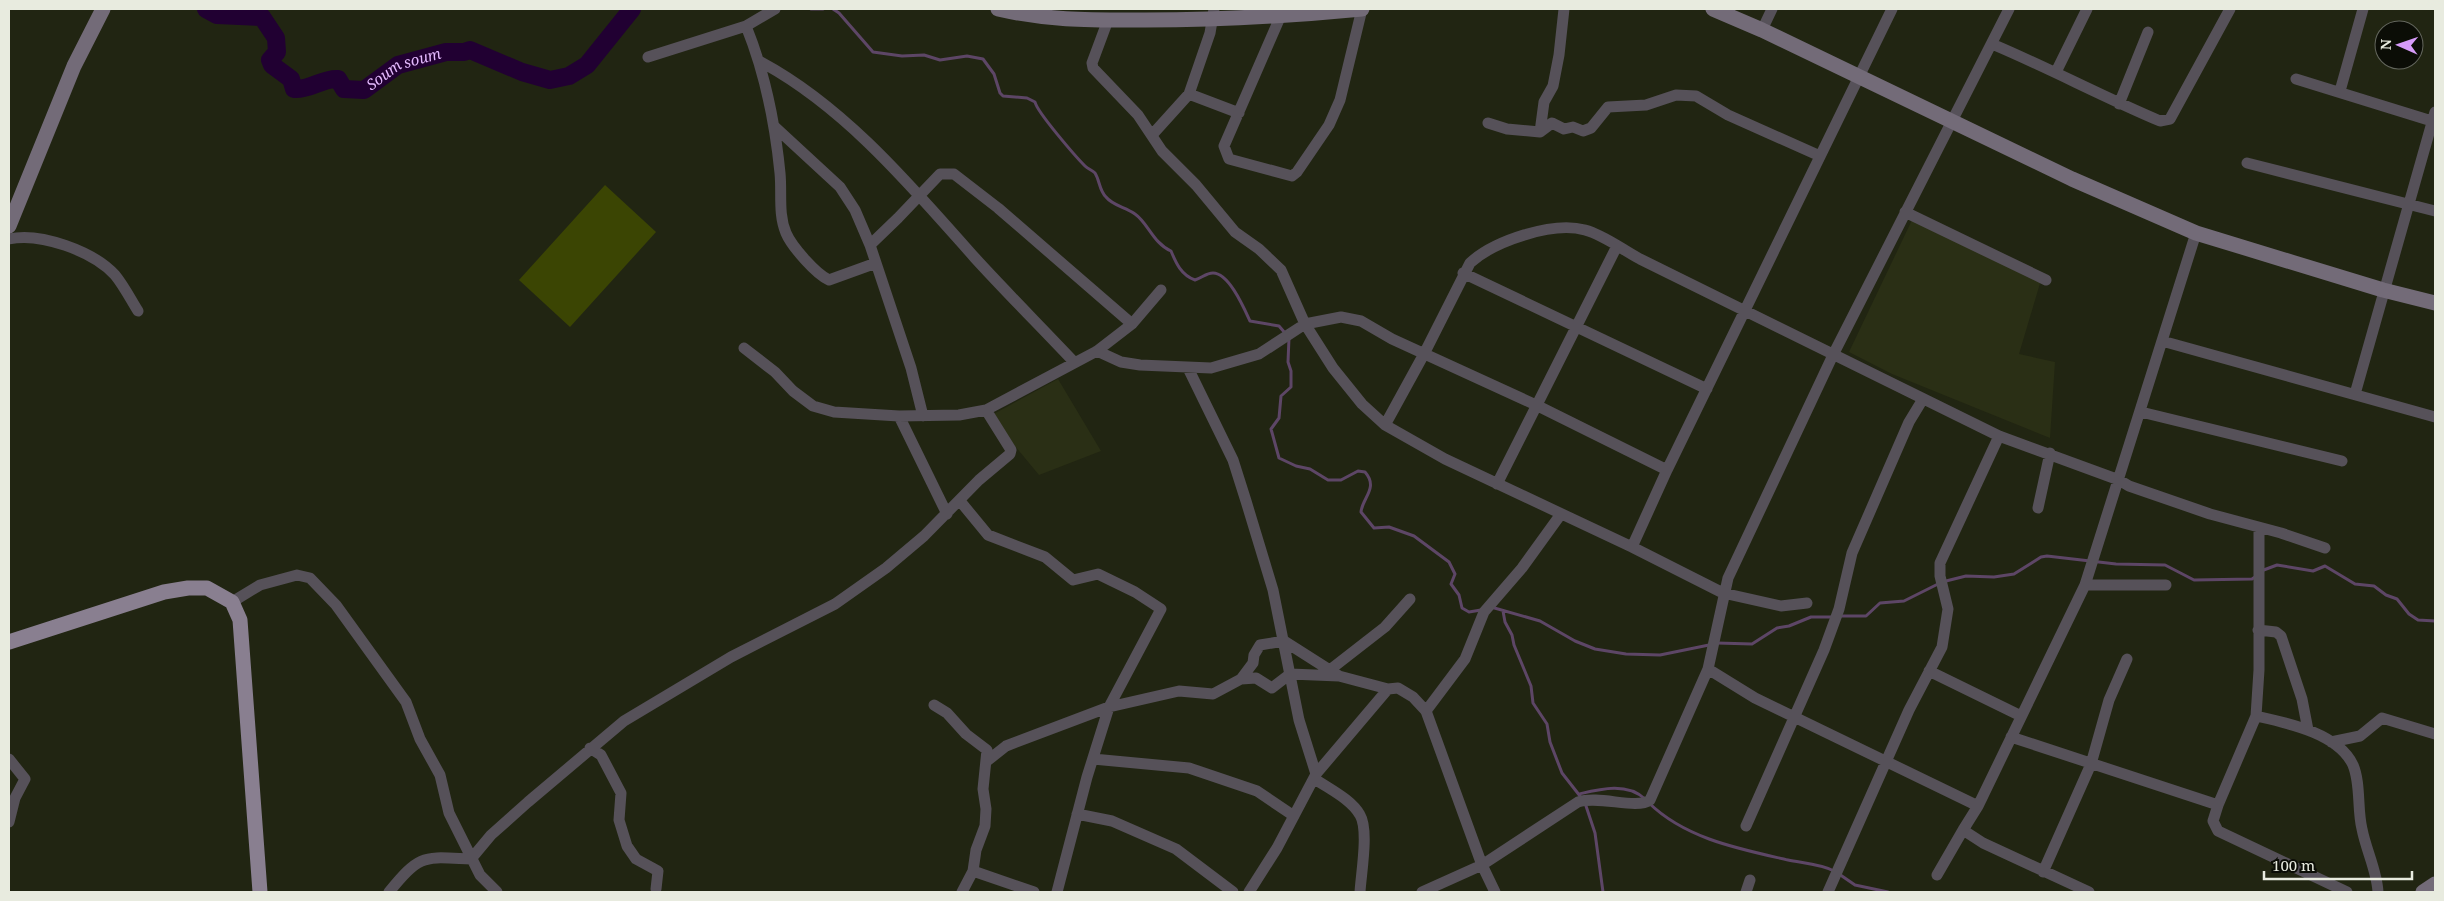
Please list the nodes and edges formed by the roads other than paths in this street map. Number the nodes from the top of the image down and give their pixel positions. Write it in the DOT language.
graph roads {
  1 [pos="103,9"];
  2 [pos="774,9"];
  3 [pos="998,9"];
  4 [pos="1362,9"];
  5 [pos="1564,9"];
  6 [pos="1713,9"];
  7 [pos="1772,9"];
  8 [pos="1892,9"];
  9 [pos="2009,9"];
  10 [pos="2087,9"];
  11 [pos="2230,9"];
  12 [pos="2364,9"];
  13 [pos="1316,11"];
  14 [pos="1143,14"];
  15 [pos="1214,14"];
  16 [pos="1065,15"];
  17 [pos="1281,15"];
  18 [pos="1108,20"];
  19 [pos="746,26"];
  20 [pos="1762,30"];
  21 [pos="2148,32"];
  22 [pos="1992,44"];
  23 [pos="648,57"];
  24 [pos="761,62"];
  25 [pos="2056,72"];
  26 [pos="1859,78"];
  27 [pos="2296,79"];
  28 [pos="2340,91"];
  29 [pos="1189,94"];
  30 [pos="2119,104"];
  31 [pos="1239,113"];
  32 [pos="2434,118"];
  33 [pos="1951,121"];
  34 [pos="1488,123"];
  35 [pos="775,127"];
  36 [pos="1540,132"];
  37 [pos="1152,135"];
  38 [pos="1820,156"];
  39 [pos="2246,163"];
  40 [pos="919,195"];
  41 [pos="2408,204"];
  42 [pos="2435,211"];
  43 [pos="1905,212"];
  44 [pos="9,226"];
  45 [pos="2196,233"];
  46 [pos="9,239"];
  47 [pos="870,245"];
  48 [pos="1617,246"];
  49 [pos="876,264"];
  50 [pos="1463,273"];
  51 [pos="2046,280"];
  52 [pos="1161,290"];
  53 [pos="2383,290"];
  54 [pos="2435,303"];
  55 [pos="1746,311"];
  56 [pos="138,312"];
  57 [pos="1132,324"];
  58 [pos="1305,324"];
  59 [pos="1577,327"];
  60 [pos="2162,341"];
  61 [pos="744,348"];
  62 [pos="1097,351"];
  63 [pos="1424,354"];
  64 [pos="1832,355"];
  65 [pos="1074,362"];
  66 [pos="1188,368"];
  67 [pos="1707,389"];
  68 [pos="2355,394"];
  69 [pos="1923,399"];
  70 [pos="1536,405"];
  71 [pos="986,410"];
  72 [pos="2141,412"];
  73 [pos="899,416"];
  74 [pos="923,416"];
  75 [pos="2435,417"];
  76 [pos="1385,425"];
  77 [pos="1999,436"];
  78 [pos="2050,453"];
  79 [pos="2342,461"];
  80 [pos="1667,470"];
  81 [pos="2119,480"];
  82 [pos="1497,484"];
  83 [pos="960,502"];
  84 [pos="2038,508"];
  85 [pos="947,514"];
  86 [pos="1561,514"];
  87 [pos="2259,528"];
  88 [pos="1632,547"];
  89 [pos="2325,548"];
  90 [pos="2085,585"];
  91 [pos="2166,585"];
  92 [pos="1723,593"];
  93 [pos="1410,599"];
  94 [pos="232,602"];
  95 [pos="1807,604"];
  96 [pos="2258,630"];
  97 [pos="1284,641"];
  98 [pos="9,642"];
  99 [pos="2127,658"];
  100 [pos="1708,669"];
  101 [pos="1929,671"];
  102 [pos="1335,673"];
  103 [pos="1290,674"];
  104 [pos="1241,679"];
  105 [pos="1388,689"];
  106 [pos="934,704"];
  107 [pos="1109,707"];
  108 [pos="1426,711"];
  109 [pos="2021,716"];
  110 [pos="2256,716"];
  111 [pos="1794,717"];
  112 [pos="2308,730"];
  113 [pos="2435,734"];
  114 [pos="2011,737"];
  115 [pos="2331,742"];
  116 [pos="590,748"];
  117 [pos="9,759"];
  118 [pos="1093,759"];
  119 [pos="986,761"];
  120 [pos="1886,761"];
  121 [pos="2090,764"];
  122 [pos="1315,776"];
  123 [pos="2218,805"];
  124 [pos="1978,806"];
  125 [pos="1077,814"];
  126 [pos="1294,816"];
  127 [pos="9,822"];
  128 [pos="1746,826"];
  129 [pos="1963,830"];
  130 [pos="472,859"];
  131 [pos="1482,865"];
  132 [pos="972,871"];
  133 [pos="2043,872"];
  134 [pos="1937,875"];
  135 [pos="1750,880"];
  136 [pos="2435,884"];
  137 [pos="1829,888"];
  138 [pos="656,889"];
  139 [pos="2084,891"];
  140 [pos="260,892"];
  141 [pos="389,892"];
  142 [pos="497,892"];
  143 [pos="962,892"];
  144 [pos="1034,892"];
  145 [pos="1057,892"];
  146 [pos="1233,892"];
  147 [pos="1249,892"];
  148 [pos="1360,892"];
  149 [pos="1422,892"];
  150 [pos="1495,892"];
  151 [pos="1746,892"];
  152 [pos="2347,892"];
  153 [pos="2378,892"];
  154 [pos="2423,892"];
  1 -- 44 [label="street"];
  2 -- 19 [label="street"];
  3 -- 16 [label="street"];
  4 -- 13 [label="street"];
  4 -- 31 [label="street"];
  5 -- 36 [label="street"];
  6 -- 20 [label="street"];
  7 -- 20 [label="street"];
  8 -- 26 [label="street"];
  9 -- 22 [label="street"];
  10 -- 25 [label="street"];
  11 -- 30 [label="street"];
  12 -- 28 [label="street"];
  13 -- 17 [label="street"];
  14 -- 15 [label="street"];
  14 -- 18 [label="street"];
  15 -- 17 [label="street"];
  15 -- 29 [label="street"];
  16 -- 18 [label="street"];
  17 -- 31 [label="street"];
  18 -- 37 [label="street"];
  19 -- 23 [label="street"];
  19 -- 24 [label="street"];
  20 -- 26 [label="street"];
  21 -- 30 [label="street"];
  22 -- 25 [label="street"];
  22 -- 33 [label="street"];
  24 -- 35 [label="street"];
  24 -- 40 [label="street"];
  25 -- 30 [label="street"];
  26 -- 33 [label="street"];
  26 -- 38 [label="street"];
  27 -- 28 [label="street"];
  28 -- 32 [label="street"];
  29 -- 31 [label="street"];
  29 -- 37 [label="street"];
  32 -- 41 [label="street"];
  33 -- 43 [label="street"];
  33 -- 45 [label="street"];
  34 -- 36 [label="street"];
  35 -- 47 [label="street"];
  35 -- 49 [label="street"];
  36 -- 38 [label="street"];
  37 -- 58 [label="street"];
  38 -- 55 [label="street"];
  39 -- 41 [label="street"];
  40 -- 47 [label="street"];
  40 -- 57 [label="street"];
  40 -- 65 [label="street"];
  41 -- 42 [label="street"];
  41 -- 53 [label="street"];
  43 -- 51 [label="street"];
  43 -- 64 [label="street"];
  45 -- 53 [label="street"];
  45 -- 60 [label="street"];
  46 -- 56 [label="street"];
  47 -- 49 [label="street"];
  48 -- 50 [label="street"];
  48 -- 55 [label="street"];
  48 -- 59 [label="street"];
  49 -- 74 [label="street"];
  50 -- 59 [label="street"];
  50 -- 63 [label="street"];
  52 -- 57 [label="street"];
  53 -- 54 [label="street"];
  53 -- 68 [label="street"];
  55 -- 64 [label="street"];
  55 -- 67 [label="street"];
  57 -- 62 [label="street"];
  58 -- 63 [label="street"];
  58 -- 66 [label="street"];
  58 -- 76 [label="street"];
  59 -- 67 [label="street"];
  59 -- 70 [label="street"];
  60 -- 68 [label="street"];
  60 -- 72 [label="street"];
  61 -- 73 [label="street"];
  62 -- 65 [label="street"];
  62 -- 66 [label="street"];
  63 -- 70 [label="street"];
  63 -- 76 [label="street"];
  64 -- 69 [label="street"];
  64 -- 92 [label="street"];
  65 -- 71 [label="street"];
  66 -- 97 [label="street"];
  67 -- 80 [label="street"];
  68 -- 75 [label="street"];
  69 -- 77 [label="street"];
  69 -- 111 [label="street"];
  70 -- 80 [label="street"];
  70 -- 82 [label="street"];
  71 -- 74 [label="street"];
  71 -- 83 [label="street"];
  72 -- 79 [label="street"];
  72 -- 81 [label="street"];
  73 -- 74 [label="street"];
  73 -- 85 [label="street"];
  76 -- 82 [label="street"];
  77 -- 78 [label="street"];
  77 -- 101 [label="street"];
  78 -- 81 [label="street"];
  78 -- 84 [label="street"];
  80 -- 88 [label="street"];
  81 -- 87 [label="street"];
  81 -- 90 [label="street"];
  82 -- 86 [label="street"];
  83 -- 85 [label="street"];
  83 -- 107 [label="street"];
  85 -- 116 [label="street"];
  86 -- 88 [label="street"];
  86 -- 108 [label="street"];
  87 -- 89 [label="street"];
  87 -- 96 [label="street"];
  88 -- 92 [label="street"];
  90 -- 91 [label="street"];
  90 -- 109 [label="street"];
  92 -- 95 [label="street"];
  92 -- 100 [label="street"];
  93 -- 102 [label="street"];
  94 -- 98 [label="main road"];
  94 -- 130 [label="street"];
  94 -- 140 [label="main road"];
  96 -- 110 [label="street"];
  96 -- 112 [label="street"];
  97 -- 102 [label="street"];
  97 -- 103 [label="street"];
  97 -- 104 [label="street"];
  99 -- 121 [label="street"];
  100 -- 111 [label="street"];
  100 -- 131 [label="street"];
  101 -- 109 [label="street"];
  101 -- 120 [label="street"];
  102 -- 103 [label="street"];
  102 -- 105 [label="street"];
  103 -- 104 [label="street"];
  103 -- 122 [label="street"];
  104 -- 107 [label="street"];
  105 -- 108 [label="street"];
  105 -- 122 [label="street"];
  106 -- 119 [label="street"];
  107 -- 118 [label="street"];
  107 -- 119 [label="street"];
  108 -- 131 [label="street"];
  109 -- 114 [label="street"];
  110 -- 112 [label="street"];
  110 -- 123 [label="street"];
  111 -- 120 [label="street"];
  111 -- 128 [label="street"];
  112 -- 115 [label="street"];
  113 -- 115 [label="street"];
  114 -- 121 [label="street"];
  114 -- 124 [label="street"];
  115 -- 153 [label="street"];
  116 -- 130 [label="street"];
  116 -- 138 [label="street"];
  117 -- 127 [label="street"];
  118 -- 125 [label="street"];
  118 -- 126 [label="street"];
  119 -- 132 [label="street"];
  120 -- 124 [label="street"];
  120 -- 137 [label="street"];
  121 -- 123 [label="street"];
  121 -- 133 [label="street"];
  122 -- 126 [label="street"];
  122 -- 148 [label="street"];
  123 -- 152 [label="street"];
  124 -- 129 [label="street"];
  125 -- 145 [label="street"];
  125 -- 146 [label="street"];
  126 -- 147 [label="street"];
  129 -- 133 [label="street"];
  129 -- 134 [label="street"];
  130 -- 141 [label="street"];
  130 -- 142 [label="street"];
  131 -- 149 [label="street"];
  131 -- 150 [label="street"];
  132 -- 143 [label="street"];
  132 -- 144 [label="street"];
  133 -- 139 [label="street"];
  135 -- 151 [label="street"];
  136 -- 154 [label="street"];
}
